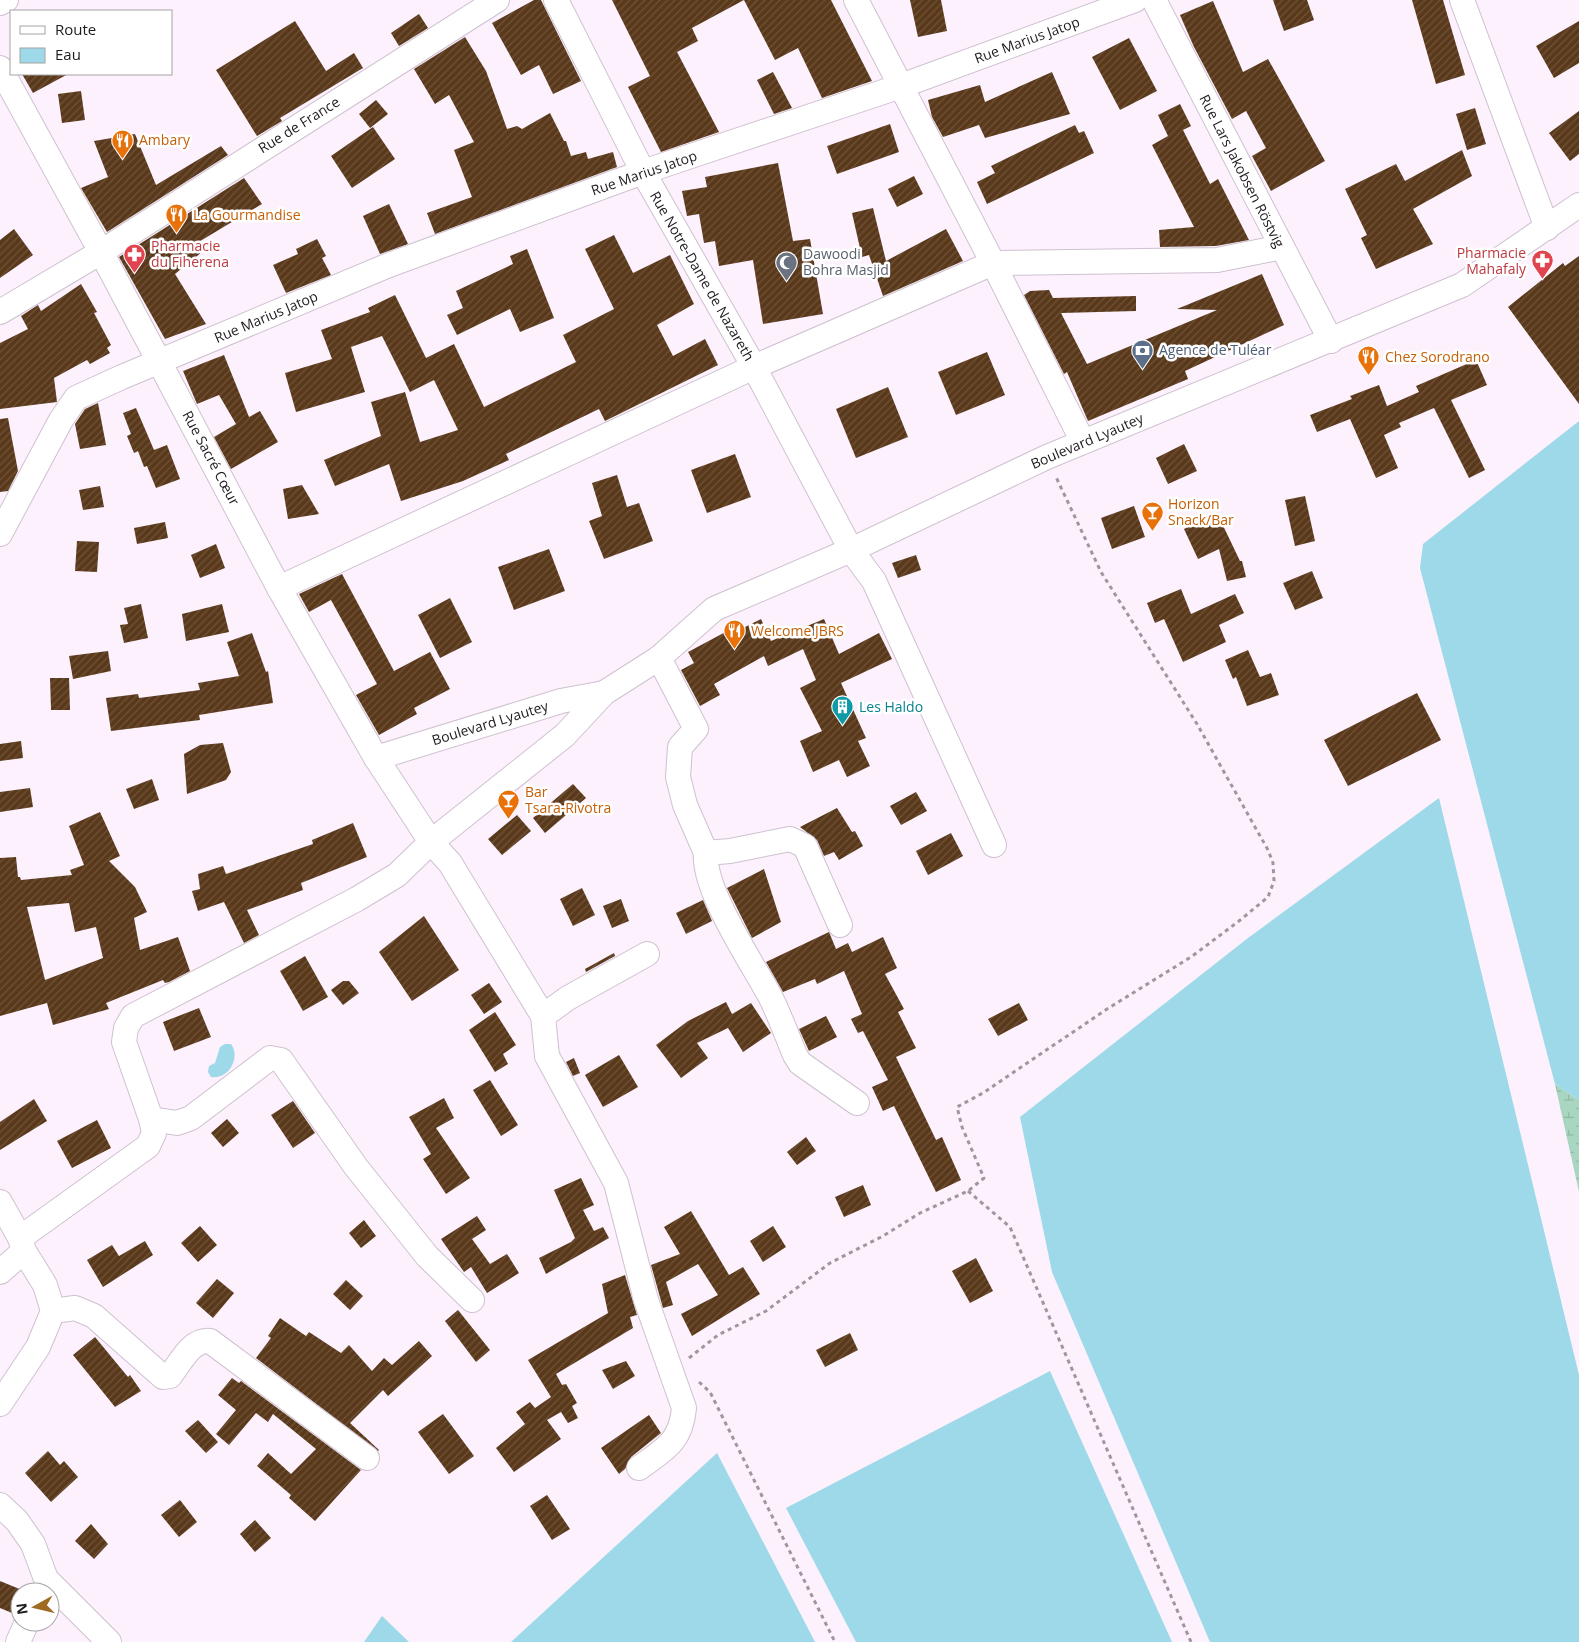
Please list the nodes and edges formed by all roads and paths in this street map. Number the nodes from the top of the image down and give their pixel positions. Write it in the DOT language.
graph roads {
  1 [pos="6,0"];
  2 [pos="497,0"];
  3 [pos="556,0"];
  4 [pos="856,0"];
  5 [pos="1135,0"];
  6 [pos="1154,0"];
  7 [pos="1462,0"];
  8 [pos="0,3"];
  9 [pos="0,68"];
  10 [pos="901,86"];
  11 [pos="643,172"];
  12 [pos="1579,204"];
  13 [pos="1547,228"];
  14 [pos="1282,247"];
  15 [pos="101,252"];
  16 [pos="993,263"];
  17 [pos="0,312"];
  18 [pos="1331,341"];
  19 [pos="160,362"];
  20 [pos="754,367"];
  21 [pos="1083,442"];
  22 [pos="1047,457"];
  23 [pos="0,534"];
  24 [pos="851,550"];
  25 [pos="279,588"];
  26 [pos="659,658"];
  27 [pos="604,693"];
  28 [pos="376,758"];
  29 [pos="431,842"];
  30 [pos="994,845"];
  31 [pos="706,853"];
  32 [pos="840,925"];
  33 [pos="647,954"];
  34 [pos="543,1016"];
  35 [pos="857,1103"];
  36 [pos="151,1119"];
  37 [pos="968,1191"];
  38 [pos="0,1202"];
  39 [pos="22,1244"];
  40 [pos="0,1272"];
  41 [pos="472,1300"];
  42 [pos="53,1311"];
  43 [pos="693,1355"];
  44 [pos="696,1378"];
  45 [pos="0,1404"];
  46 [pos="368,1458"];
  47 [pos="639,1468"];
  48 [pos="0,1504"];
  49 [pos="42,1582"];
  50 [pos="60,1600"];
  51 [pos="109,1642"];
  52 [pos="835,1642"];
  53 [pos="1191,1642"];
  1 -- 8 [label="street"];
  2 -- 15 [label="street, Rue de France"];
  3 -- 11 [label="street, Rue Notre-Dame de Nazareth"];
  4 -- 10 [label="street"];
  5 -- 10 [label="street, Rue Marius Jatop"];
  6 -- 14 [label="street, Rue Lars Jakobsen Röstvig"];
  7 -- 13 [label="street"];
  9 -- 15 [label="street, Rue Sacré Cœur"];
  10 -- 11 [label="street, Rue Marius Jatop"];
  10 -- 16 [label="street"];
  11 -- 19 [label="street, Rue Marius Jatop"];
  11 -- 20 [label="street, Rue Notre-Dame de Nazareth"];
  12 -- 13 [label="street, Boulevard Lyautey"];
  13 -- 18 [label="street, Boulevard Lyautey"];
  14 -- 16 [label="street"];
  14 -- 18 [label="street, Rue Lars Jakobsen Röstvig"];
  15 -- 17 [label="street, Rue de France"];
  15 -- 19 [label="street, Rue Sacré Cœur"];
  16 -- 20 [label="street"];
  16 -- 21 [label="street"];
  18 -- 21 [label="street, Boulevard Lyautey"];
  19 -- 23 [label="street, Rue Marius Jatop"];
  19 -- 25 [label="street, Rue Sacré Cœur"];
  20 -- 24 [label="street, Rue Notre-Dame de Nazareth"];
  20 -- 25 [label="street"];
  21 -- 22 [label="street, Boulevard Lyautey"];
  22 -- 24 [label="street, Boulevard Lyautey"];
  22 -- 37 [label="path"];
  24 -- 26 [label="street, Boulevard Lyautey"];
  24 -- 30 [label="street, Rue Notre-Dame de Nazareth"];
  25 -- 28 [label="street, Rue Sacré Cœur"];
  26 -- 27 [label="street, Boulevard Lyautey"];
  26 -- 31 [label="street"];
  27 -- 28 [label="street, Boulevard Lyautey"];
  27 -- 29 [label="street, Boulevard Lyautey"];
  28 -- 29 [label="street, Rue Sacré Cœur"];
  29 -- 34 [label="street, Rue Sacré Cœur"];
  29 -- 36 [label="street, Boulevard Lyautey"];
  31 -- 32 [label="street"];
  31 -- 35 [label="street"];
  33 -- 34 [label="street"];
  34 -- 47 [label="street"];
  36 -- 39 [label="street"];
  36 -- 41 [label="street"];
  37 -- 43 [label="path"];
  37 -- 53 [label="path"];
  38 -- 39 [label="street"];
  39 -- 40 [label="street"];
  39 -- 42 [label="street"];
  42 -- 45 [label="street"];
  42 -- 46 [label="street"];
  44 -- 52 [label="path"];
  48 -- 49 [label="street"];
  50 -- 51 [label="street"];
}
